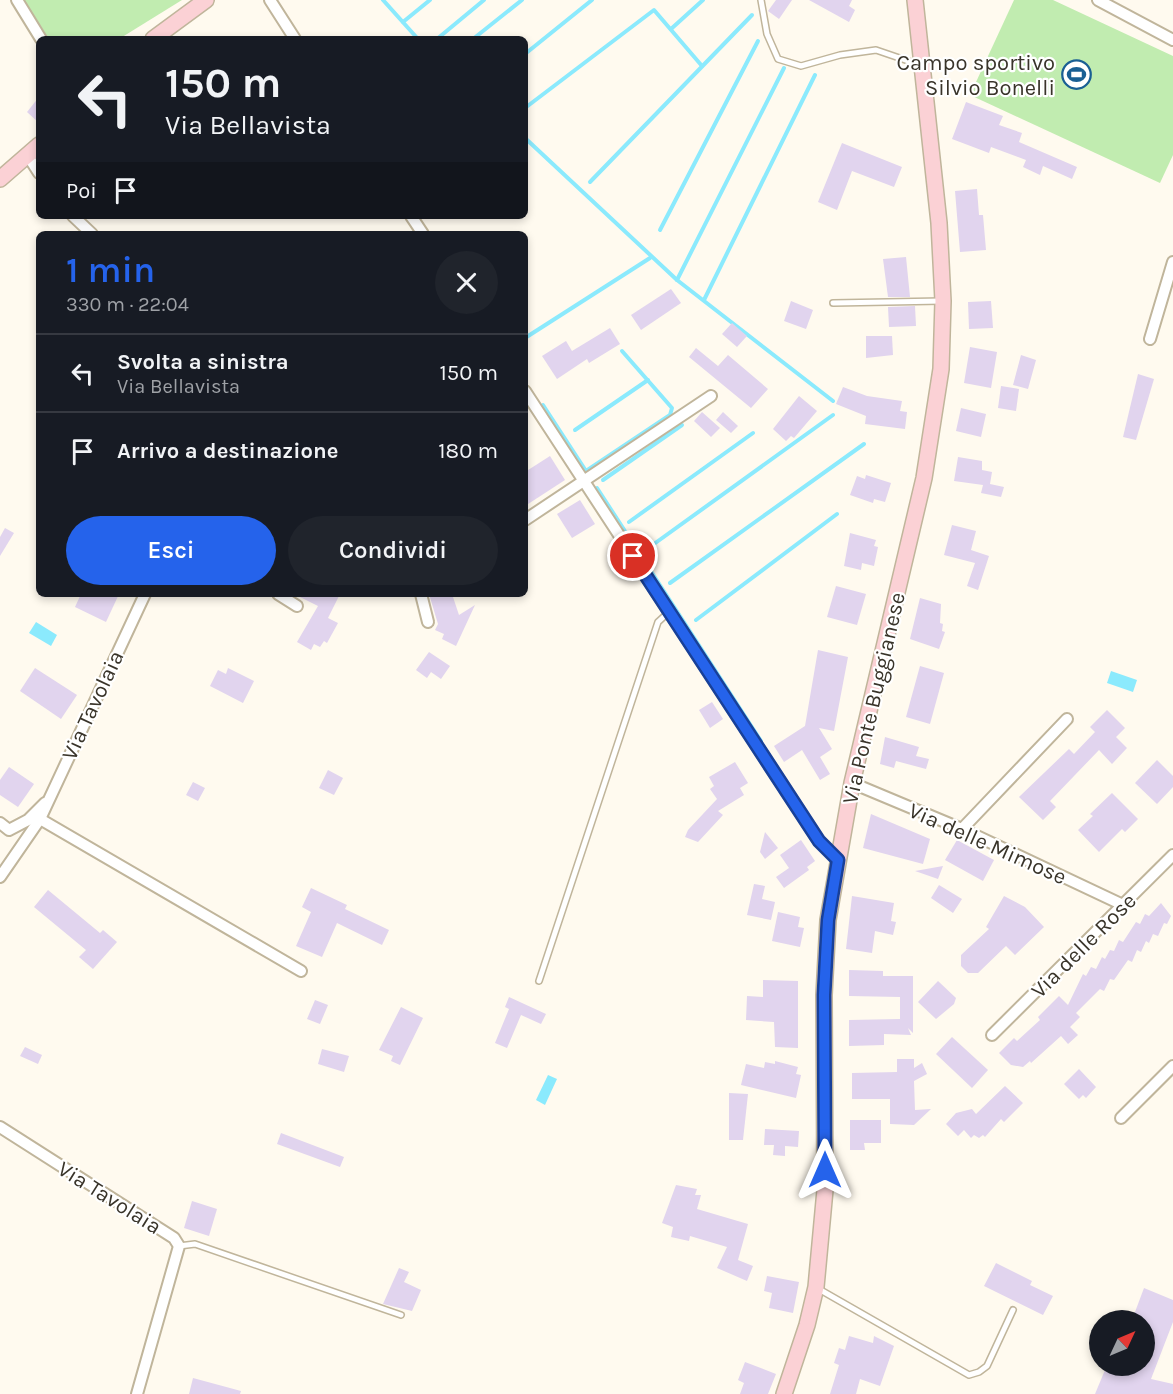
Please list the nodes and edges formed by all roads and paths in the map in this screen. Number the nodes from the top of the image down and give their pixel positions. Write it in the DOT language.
graph roads {
  1 [pos="206,0"];
  2 [pos="270,0"];
  3 [pos="761,0"];
  4 [pos="915,0"];
  5 [pos="1098,0"];
  6 [pos="18,2"];
  7 [pos="39,36"];
  8 [pos="157,36"];
  9 [pos="294,36"];
  10 [pos="1173,40"];
  11 [pos="921,65"];
  12 [pos="34,150"];
  13 [pos="0,179"];
  14 [pos="76,219"];
  15 [pos="89,231"];
  16 [pos="1173,262"];
  17 [pos="943,301"];
  18 [pos="833,303"];
  19 [pos="1150,339"];
  20 [pos="528,396"];
  21 [pos="711,396"];
  22 [pos="585,482"];
  23 [pos="528,518"];
  24 [pos="144,597"];
  25 [pos="283,597"];
  26 [pos="421,597"];
  27 [pos="297,606"];
  28 [pos="669,612"];
  29 [pos="428,622"];
  30 [pos="1067,719"];
  31 [pos="852,783"];
  32 [pos="50,797"];
  33 [pos="40,819"];
  34 [pos="0,824"];
  35 [pos="962,829"];
  36 [pos="1173,855"];
  37 [pos="838,860"];
  38 [pos="0,877"];
  39 [pos="1123,905"];
  40 [pos="301,971"];
  41 [pos="539,981"];
  42 [pos="992,1035"];
  43 [pos="1173,1066"];
  44 [pos="1121,1118"];
  45 [pos="0,1127"];
  46 [pos="179,1246"];
  47 [pos="816,1287"];
  48 [pos="1013,1310"];
  49 [pos="401,1316"];
  50 [pos="137,1394"];
  51 [pos="784,1394"];
  1 -- 8 [label="main road"];
  2 -- 9 [label="street"];
  3 -- 11 [label="lane"];
  4 -- 11 [label="main road, Via Ponte Buggianese"];
  5 -- 10 [label="street"];
  6 -- 7 [label="street"];
  11 -- 17 [label="main road, Via Ponte Buggianese"];
  12 -- 13 [label="main road"];
  14 -- 15 [label="street"];
  16 -- 19 [label="street"];
  17 -- 18 [label="lane"];
  17 -- 31 [label="main road, Via Ponte Buggianese"];
  20 -- 22 [label="street"];
  21 -- 22 [label="street"];
  22 -- 23 [label="street"];
  22 -- 28 [label="street"];
  24 -- 32 [label="street, Via Tavolaia"];
  25 -- 27 [label="street"];
  26 -- 29 [label="street"];
  28 -- 37 [label="street"];
  28 -- 41 [label="lane"];
  30 -- 35 [label="street"];
  31 -- 35 [label="street, Via delle Mimose"];
  31 -- 37 [label="main road, Via Ponte Buggianese"];
  32 -- 33 [label="street, Via Tavolaia"];
  32 -- 34 [label="street"];
  33 -- 38 [label="street, Via Tavolaia"];
  33 -- 40 [label="street"];
  35 -- 39 [label="street, Via delle Mimose"];
  36 -- 39 [label="street, Via delle Rose"];
  37 -- 47 [label="main road, Via Ponte Buggianese"];
  39 -- 42 [label="street, Via delle Rose"];
  43 -- 44 [label="street"];
  45 -- 46 [label="street, Via Tavolaia"];
  46 -- 49 [label="lane"];
  46 -- 50 [label="street, Via Tavolaia"];
  47 -- 48 [label="lane"];
  47 -- 51 [label="main road, Via Ponte Buggianese"];
}
